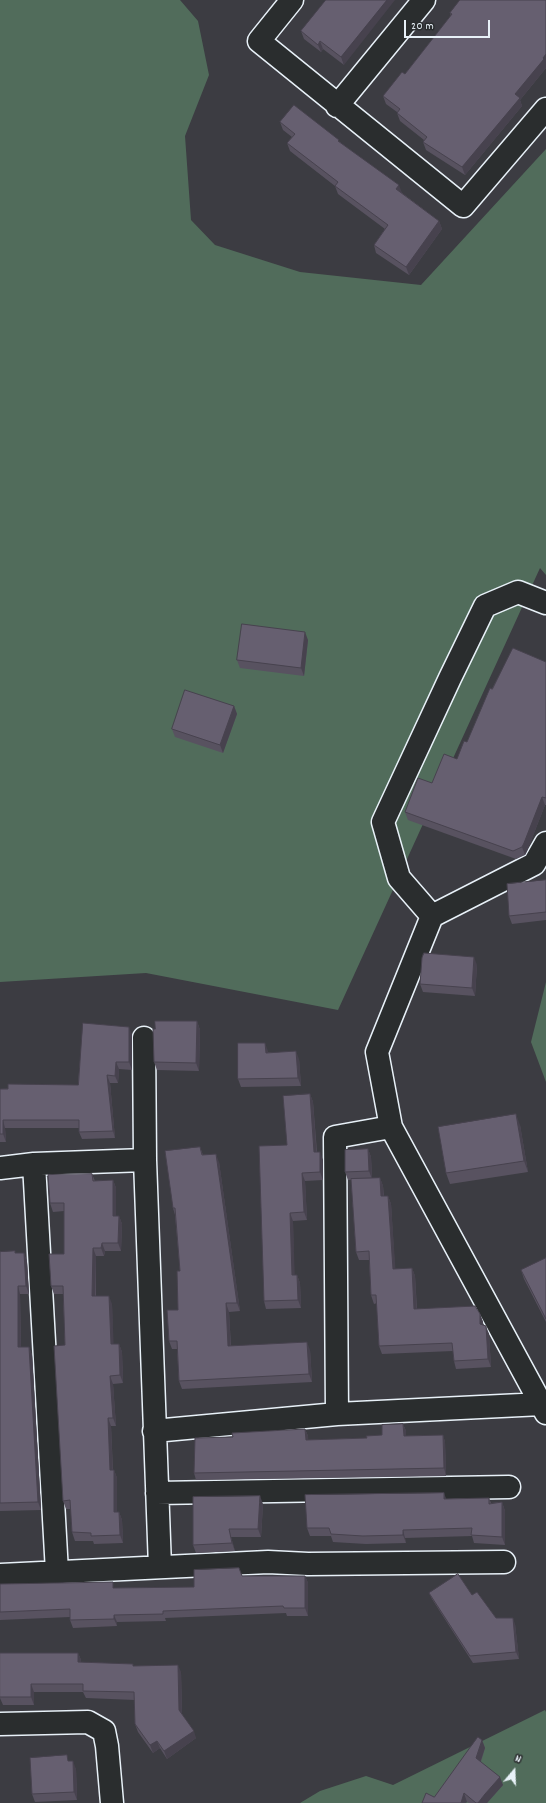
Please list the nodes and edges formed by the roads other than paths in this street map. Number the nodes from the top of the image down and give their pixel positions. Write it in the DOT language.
graph roads {
  1 [pos="292,0"];
  2 [pos="424,0"];
  3 [pos="337,106"];
  4 [pos="546,109"];
  5 [pos="546,602"];
  6 [pos="546,843"];
  7 [pos="432,916"];
  8 [pos="144,1038"];
  9 [pos="391,1128"];
  10 [pos="145,1160"];
  11 [pos="34,1164"];
  12 [pos="0,1168"];
  13 [pos="544,1408"];
  14 [pos="337,1414"];
  15 [pos="154,1431"];
  16 [pos="509,1487"];
  17 [pos="157,1493"];
  18 [pos="504,1562"];
  19 [pos="160,1567"];
  20 [pos="57,1572"];
  21 [pos="0,1575"];
  22 [pos="0,1724"];
  23 [pos="112,1803"];
  1 -- 3 [label="street"];
  2 -- 3 [label="street"];
  3 -- 4 [label="street"];
  5 -- 7 [label="street"];
  6 -- 7 [label="street"];
  7 -- 9 [label="street"];
  8 -- 10 [label="street"];
  9 -- 13 [label="street"];
  9 -- 14 [label="street"];
  10 -- 11 [label="street"];
  10 -- 15 [label="street"];
  11 -- 12 [label="street"];
  11 -- 20 [label="street"];
  13 -- 14 [label="street"];
  14 -- 15 [label="street"];
  15 -- 17 [label="street"];
  16 -- 17 [label="street"];
  17 -- 19 [label="street"];
  18 -- 19 [label="street"];
  19 -- 20 [label="street"];
  20 -- 21 [label="street"];
  22 -- 23 [label="street"];
}
